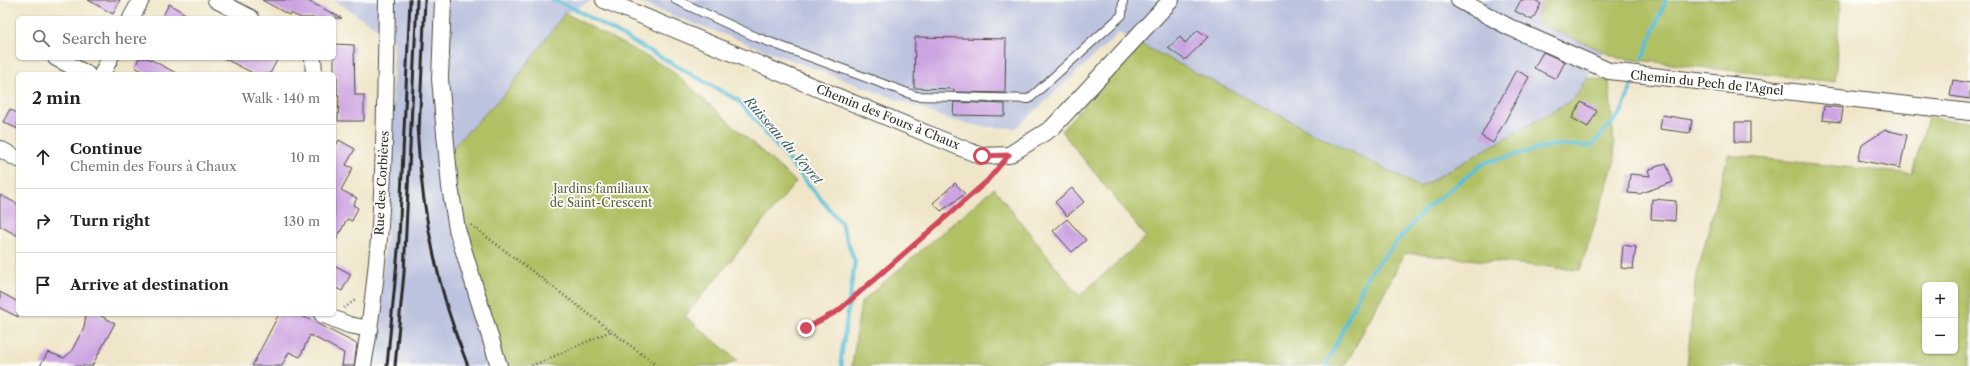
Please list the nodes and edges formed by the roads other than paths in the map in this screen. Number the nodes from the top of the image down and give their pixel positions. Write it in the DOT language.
graph roads {
  1 [pos="141,0"];
  2 [pos="216,0"];
  3 [pos="387,0"];
  4 [pos="443,0"];
  5 [pos="604,0"];
  6 [pos="676,0"];
  7 [pos="1123,0"];
  8 [pos="1171,0"];
  9 [pos="1459,0"];
  10 [pos="133,16"];
  11 [pos="247,16"];
  12 [pos="60,60"];
  13 [pos="109,60"];
  14 [pos="313,60"];
  15 [pos="83,72"];
  16 [pos="103,72"];
  17 [pos="314,72"];
  18 [pos="1970,112"];
  19 [pos="0,149"];
  20 [pos="16,158"];
  21 [pos="327,316"];
  22 [pos="370,329"];
  23 [pos="364,366"];
  24 [pos="499,366"];
  1 -- 10 [label="street"];
  2 -- 11 [label="street"];
  3 -- 22 [label="street, Rue des Corbières"];
  4 -- 24 [label="street"];
  5 -- 8 [label="street, Chemin des Fours à Chaux"];
  6 -- 7 [label="lane"];
  9 -- 18 [label="street, Chemin du Pech de l'Agnel"];
  12 -- 15 [label="street"];
  13 -- 16 [label="street"];
  14 -- 17 [label="street"];
  19 -- 20 [label="street"];
  21 -- 22 [label="street"];
  22 -- 23 [label="street, Rue des Corbières"];
}
